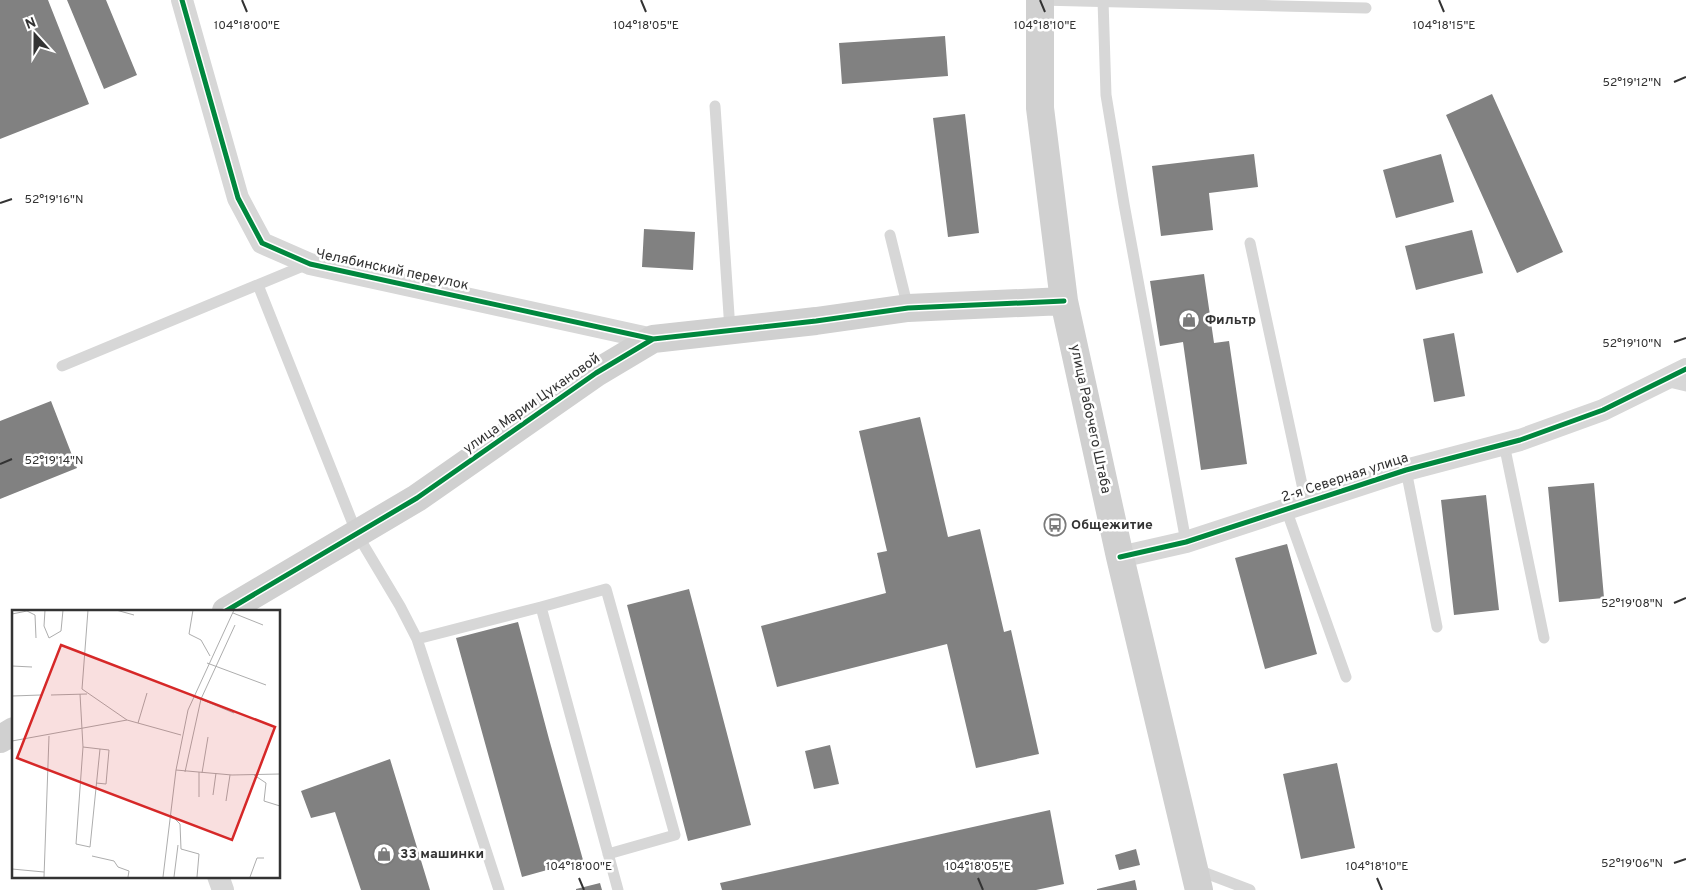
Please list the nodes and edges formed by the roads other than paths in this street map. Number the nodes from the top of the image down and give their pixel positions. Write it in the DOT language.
graph roads {
  1 [pos="182,0"];
  2 [pos="1040,0"];
  3 [pos="1103,1"];
  4 [pos="1366,8"];
  5 [pos="715,106"];
  6 [pos="890,235"];
  7 [pos="1250,243"];
  8 [pos="310,264"];
  9 [pos="258,285"];
  10 [pos="1064,301"];
  11 [pos="908,308"];
  12 [pos="730,330"];
  13 [pos="653,339"];
  14 [pos="62,366"];
  15 [pos="1686,369"];
  16 [pos="1664,380"];
  17 [pos="1686,386"];
  18 [pos="1504,444"];
  19 [pos="1406,470"];
  20 [pos="1296,506"];
  21 [pos="357,534"];
  22 [pos="1186,542"];
  23 [pos="1120,557"];
  24 [pos="541,607"];
  25 [pos="228,610"];
  26 [pos="1437,627"];
  27 [pos="1544,638"];
  28 [pos="417,639"];
  29 [pos="1346,677"];
  30 [pos="12,732"];
  31 [pos="0,738"];
  32 [pos="608,854"];
  33 [pos="219,878"];
  34 [pos="1196,879"];
  35 [pos="223,890"];
  36 [pos="499,890"];
  37 [pos="618,890"];
  38 [pos="1250,890"];
  1 -- 8 [label="street, Челябинский переулок"];
  2 -- 3 [label="lane"];
  2 -- 10 [label="street, улица Рабочего Штаба"];
  3 -- 4 [label="lane"];
  3 -- 22 [label="lane"];
  5 -- 12 [label="lane"];
  6 -- 11 [label="lane"];
  7 -- 20 [label="lane"];
  8 -- 9 [label="lane"];
  8 -- 13 [label="street, Челябинский переулок"];
  9 -- 14 [label="lane"];
  9 -- 21 [label="lane"];
  10 -- 11 [label="street, улица Марии Цукановой"];
  10 -- 23 [label="street, улица Рабочего Штаба"];
  11 -- 12 [label="street, улица Марии Цукановой"];
  12 -- 13 [label="street, улица Марии Цукановой"];
  13 -- 21 [label="street, улица Марии Цукановой"];
  15 -- 16 [label="street, 2-я Северная улица"];
  16 -- 17 [label="lane"];
  16 -- 18 [label="street, 2-я Северная улица"];
  18 -- 19 [label="street, 2-я Северная улица"];
  18 -- 27 [label="lane"];
  19 -- 20 [label="street, 2-я Северная улица"];
  19 -- 26 [label="lane"];
  20 -- 22 [label="street, 2-я Северная улица"];
  20 -- 29 [label="lane"];
  21 -- 25 [label="street, улица Марии Цукановой"];
  21 -- 28 [label="lane"];
  22 -- 23 [label="street, 2-я Северная улица"];
  23 -- 34 [label="street, улица Рабочего Штаба"];
  24 -- 28 [label="lane"];
  24 -- 32 [label="lane"];
  24 -- 32 [label="lane"];
  28 -- 36 [label="lane"];
  30 -- 31 [label="street"];
  32 -- 37 [label="lane"];
  33 -- 35 [label="street"];
  34 -- 38 [label="lane"];
}
